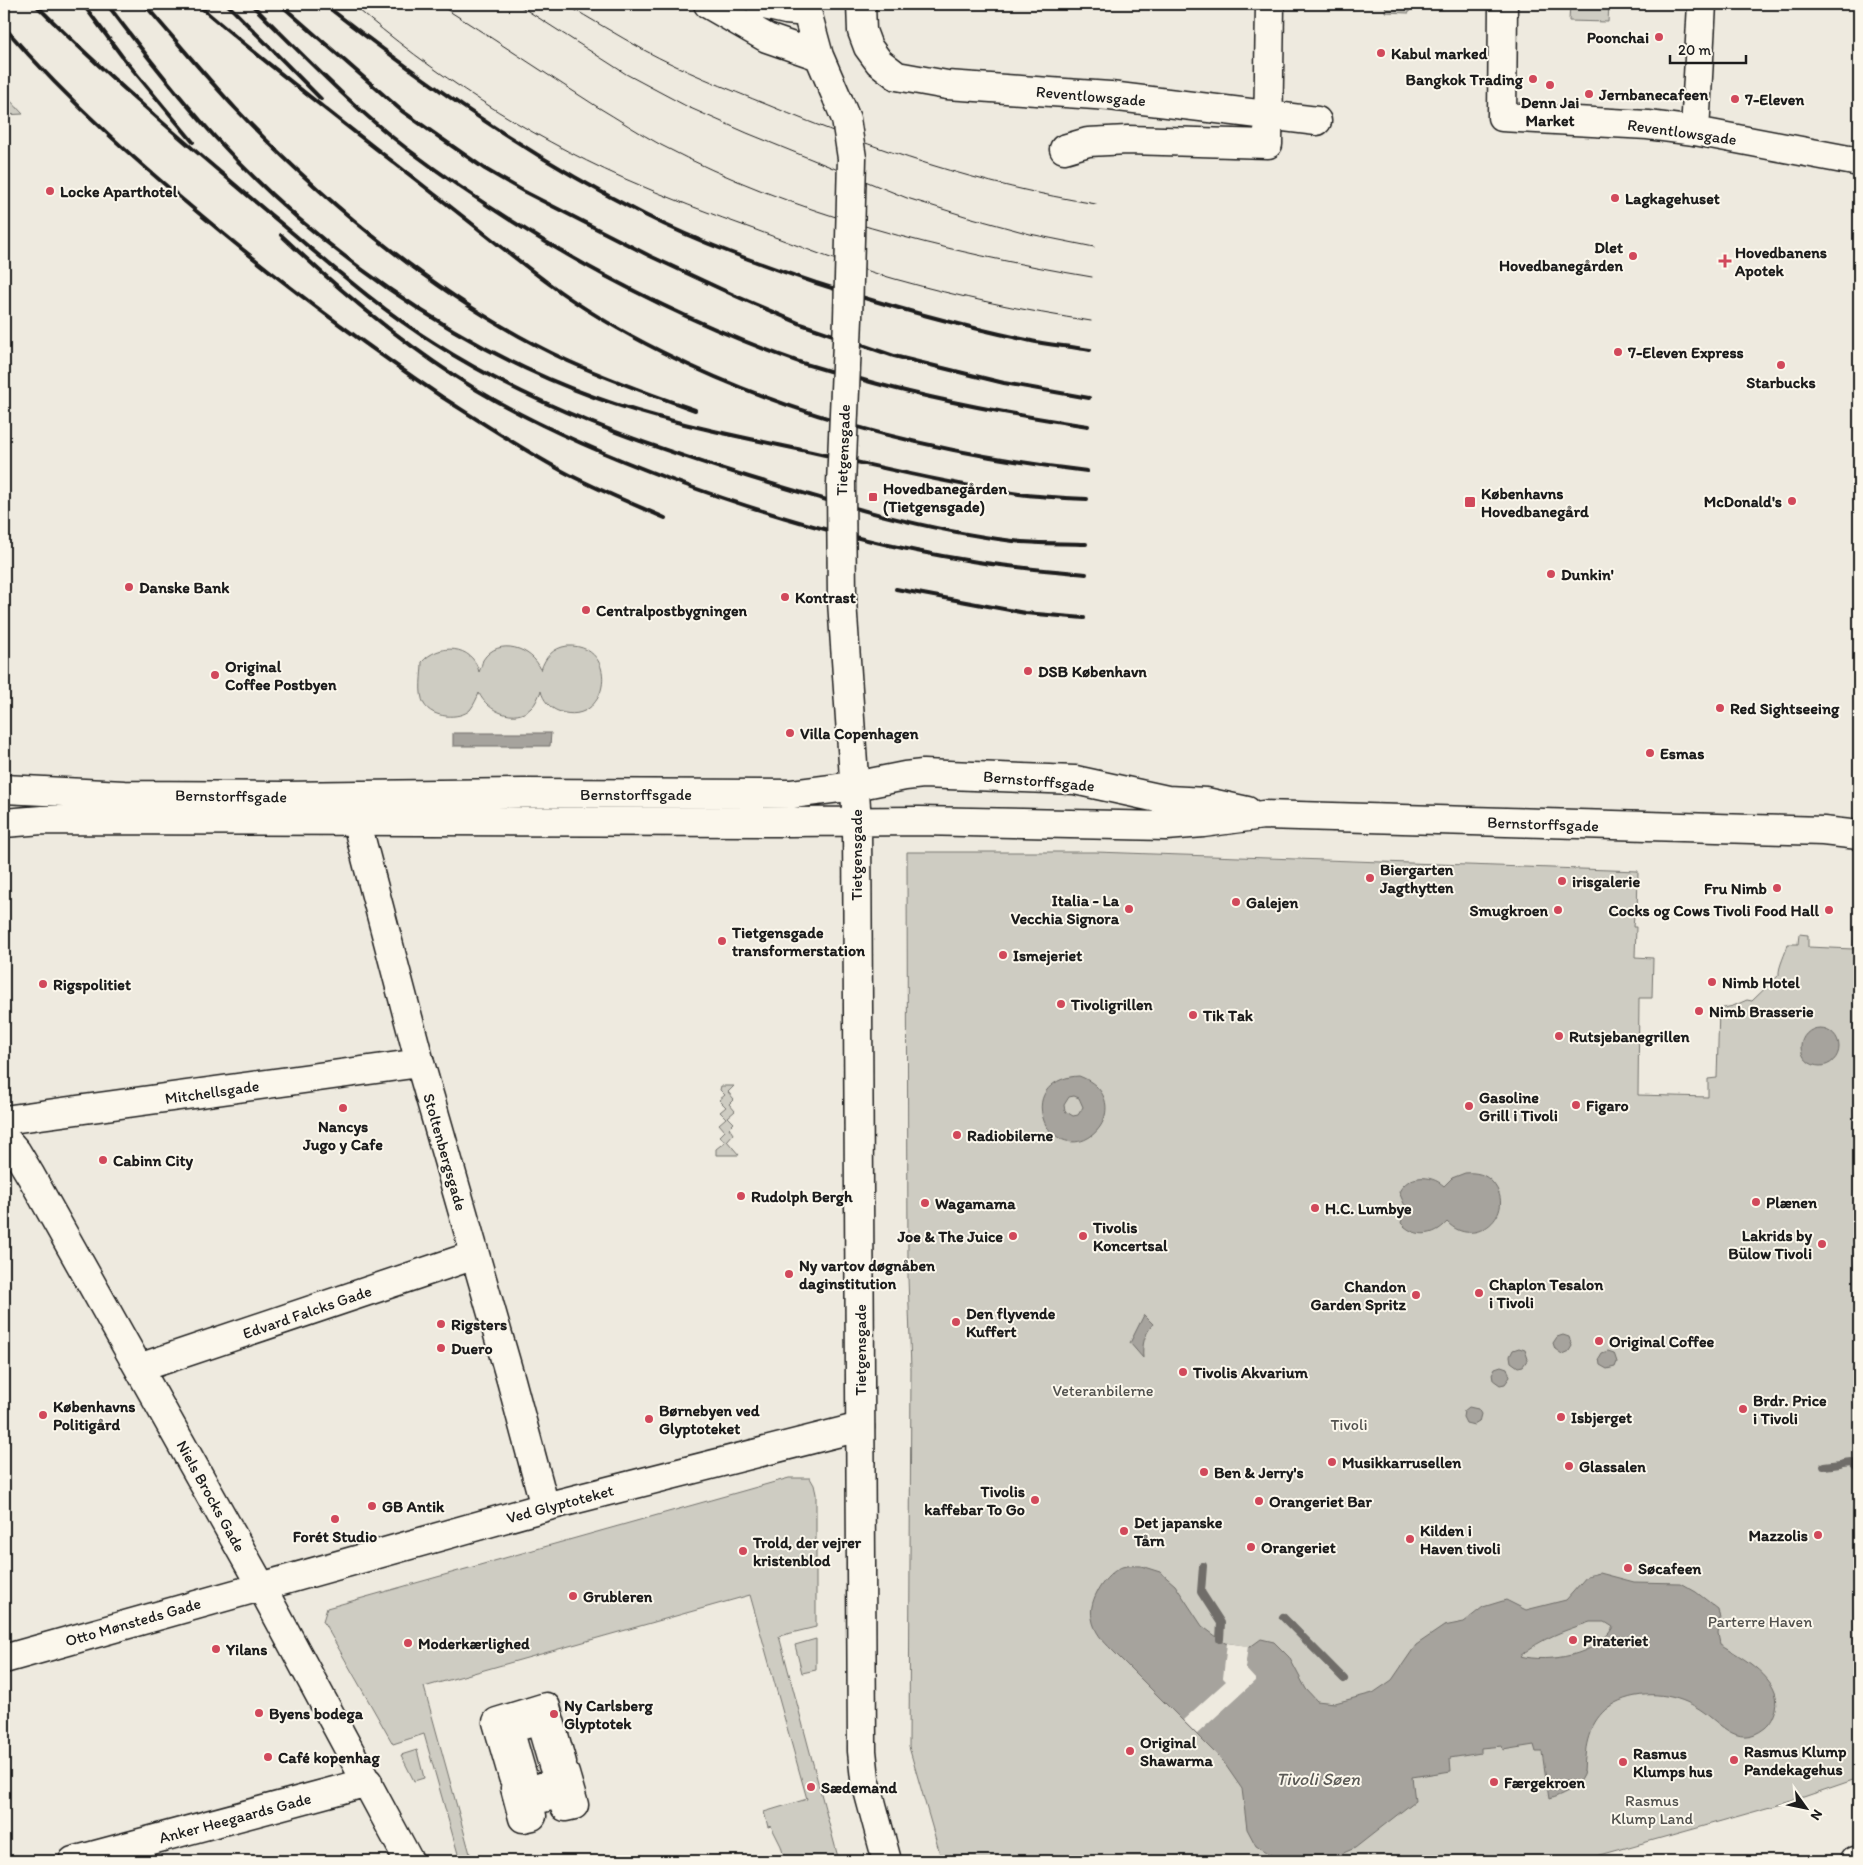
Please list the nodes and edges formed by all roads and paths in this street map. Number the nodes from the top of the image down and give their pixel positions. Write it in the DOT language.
graph roads {
  1 [pos="708,4"];
  2 [pos="760,4"];
  3 [pos="861,4"];
  4 [pos="1270,4"];
  5 [pos="1503,4"];
  6 [pos="1702,4"];
  7 [pos="807,8"];
  8 [pos="819,56"];
  9 [pos="1181,104"];
  10 [pos="1269,115"];
  11 [pos="1317,121"];
  12 [pos="1695,132"];
  13 [pos="1153,141"];
  14 [pos="1064,149"];
  15 [pos="1859,162"];
  16 [pos="855,786"];
  17 [pos="4,789"];
  18 [pos="357,808"];
  19 [pos="1263,815"];
  20 [pos="1859,817"];
  21 [pos="857,822"];
  22 [pos="4,823"];
  23 [pos="1823,831"];
  24 [pos="1859,835"];
  25 [pos="420,1063"];
  26 [pos="4,1120"];
  27 [pos="4,1137"];
  28 [pos="475,1255"];
  29 [pos="140,1368"];
  30 [pos="860,1427"];
  31 [pos="545,1507"];
  32 [pos="262,1586"];
  33 [pos="4,1659"];
  34 [pos="368,1782"];
  35 [pos="1859,1860"];
  36 [pos="73,1861"];
  37 [pos="409,1861"];
  38 [pos="887,1861"];
  39 [pos="1855,1861"];
  1 -- 8 [label="street"];
  2 -- 7 [label="street"];
  3 -- 9 [label="street, Reventlowsgade"];
  4 -- 10 [label="street"];
  5 -- 12 [label="street, Reventlowsgade"];
  6 -- 12 [label="street"];
  7 -- 8 [label="street, Tietgensgade"];
  8 -- 16 [label="street, Tietgensgade, bridge"];
  9 -- 10 [label="street, Reventlowsgade"];
  9 -- 13 [label="street"];
  10 -- 11 [label="street, Reventlowsgade"];
  10 -- 13 [label="street"];
  12 -- 15 [label="street, Reventlowsgade"];
  13 -- 14 [label="street"];
  16 -- 18 [label="street, Bernstorffsgade"];
  16 -- 19 [label="street, Bernstorffsgade"];
  16 -- 21 [label="street, Tietgensgade"];
  17 -- 18 [label="street, Bernstorffsgade"];
  18 -- 21 [label="street, Bernstorffsgade"];
  18 -- 22 [label="street, Bernstorffsgade"];
  18 -- 25 [label="street, Stoltenbergsgade"];
  19 -- 21 [label="street, Bernstorffsgade"];
  19 -- 23 [label="street, Bernstorffsgade"];
  20 -- 23 [label="street, Bernstorffsgade"];
  21 -- 30 [label="street, Tietgensgade"];
  23 -- 24 [label="street, Bernstorffsgade"];
  25 -- 26 [label="street, Mitchellsgade"];
  25 -- 28 [label="street, Stoltenbergsgade"];
  27 -- 29 [label="street, Niels Brocks Gade"];
  28 -- 29 [label="street, Edvard Falcks Gade"];
  28 -- 31 [label="street, Stoltenbergsgade"];
  29 -- 32 [label="street, Niels Brocks Gade"];
  30 -- 31 [label="street, Ved Glyptoteket"];
  30 -- 38 [label="street, Tietgensgade"];
  31 -- 32 [label="street, Ved Glyptoteket"];
  32 -- 33 [label="street, Otto Mønsteds Gade"];
  32 -- 34 [label="street, Niels Brocks Gade"];
  34 -- 36 [label="street, Anker Heegaards Gade"];
  34 -- 37 [label="street, Niels Brocks Gade"];
  35 -- 39 [label="street"];
}
